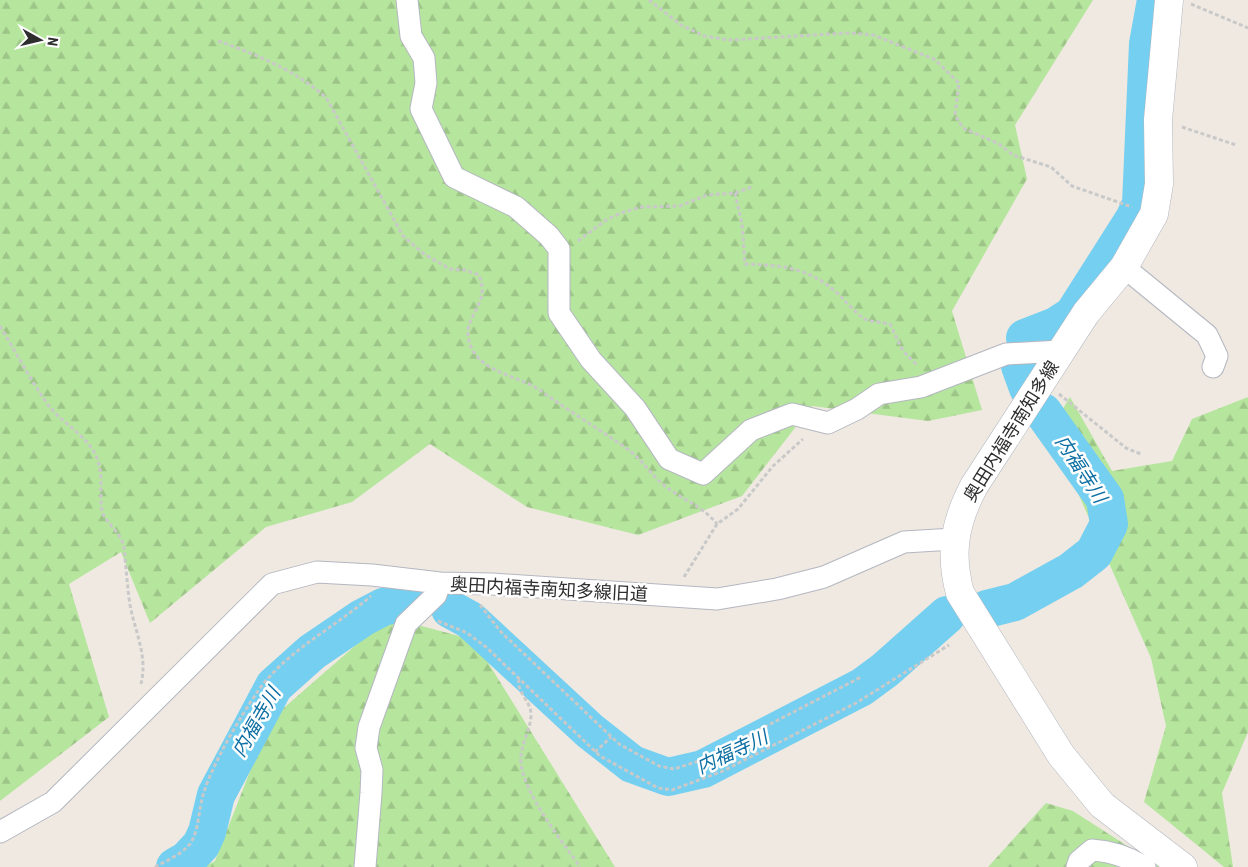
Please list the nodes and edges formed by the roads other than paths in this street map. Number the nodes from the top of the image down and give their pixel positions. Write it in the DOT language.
graph roads {
  1 [pos="407,0"];
  2 [pos="1179,2"];
  3 [pos="1124,267"];
  4 [pos="1061,351"];
  5 [pos="1213,367"];
  6 [pos="954,539"];
  7 [pos="440,583"];
  8 [pos="0,832"];
  9 [pos="365,867"];
  10 [pos="1077,867"];
  11 [pos="1145,867"];
  12 [pos="1183,867"];
  1 -- 4 [label="street"];
  2 -- 3 [label="main road, 奥田内福寺南知多線"];
  3 -- 4 [label="main road, 奥田内福寺南知多線"];
  3 -- 5 [label="street"];
  4 -- 6 [label="main road, 奥田内福寺南知多線"];
  6 -- 7 [label="street, 奥田内福寺南知多線旧道"];
  6 -- 12 [label="main road, 奥田内福寺南知多線"];
  7 -- 8 [label="street"];
  7 -- 9 [label="street, 奥田内福寺南知多線旧道"];
  10 -- 11 [label="street"];
}
